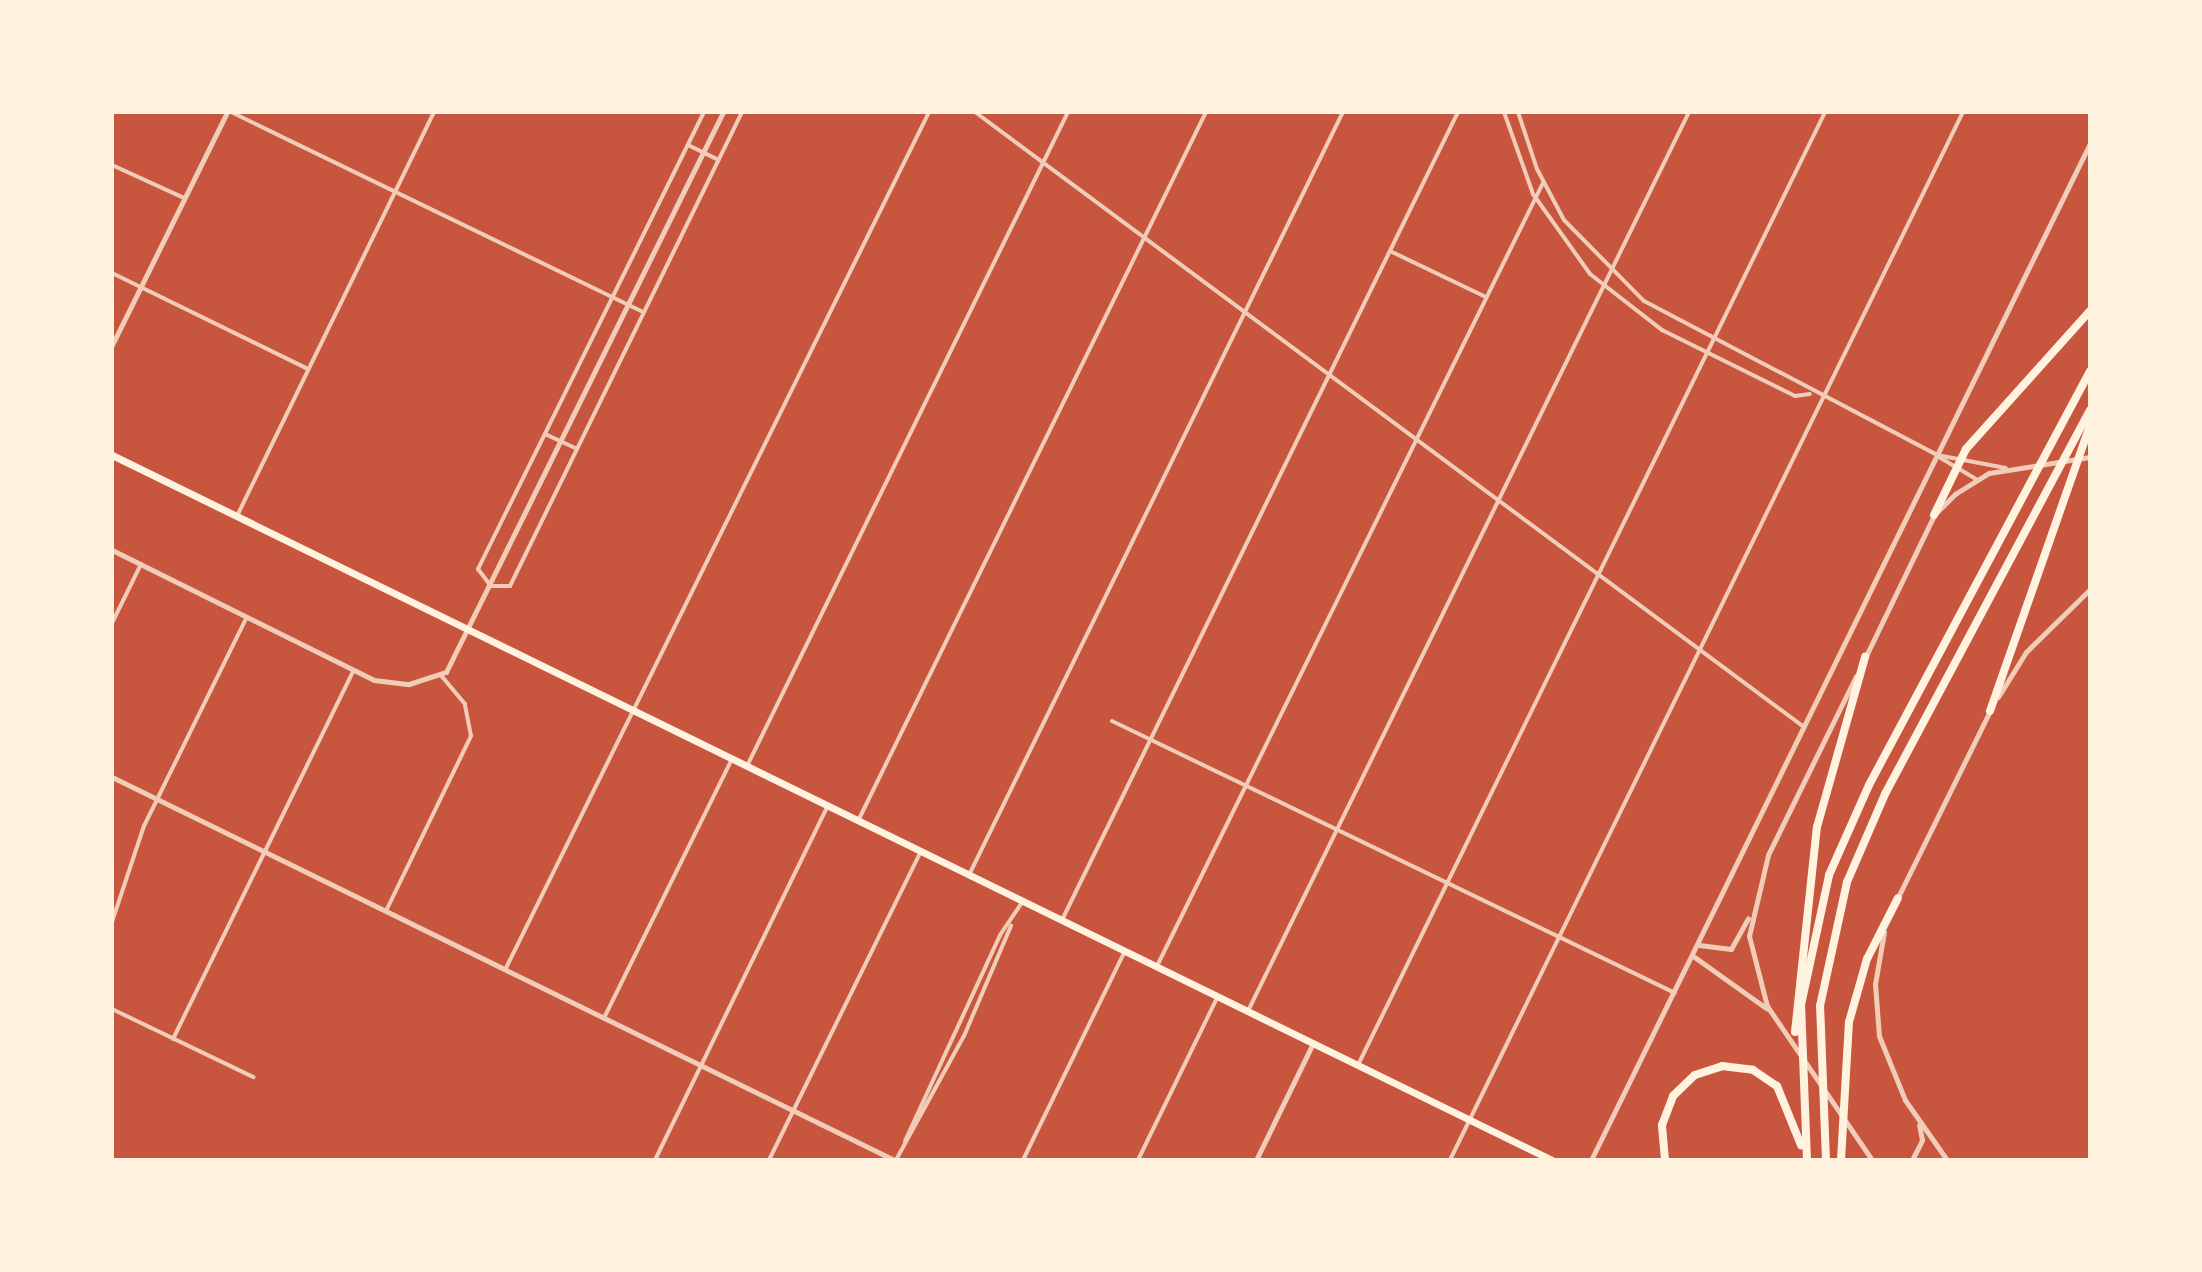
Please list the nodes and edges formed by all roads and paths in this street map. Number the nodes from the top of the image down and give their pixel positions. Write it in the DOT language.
graph roads {
  1 [pos="229,112"];
  2 [pos="434,112"];
  3 [pos="704,112"];
  4 [pos="723,112"];
  5 [pos="742,112"];
  6 [pos="929,112"];
  7 [pos="975,112"];
  8 [pos="1068,112"];
  9 [pos="1206,112"];
  10 [pos="1343,112"];
  11 [pos="1458,112"];
  12 [pos="1504,112"];
  13 [pos="1518,112"];
  14 [pos="1689,112"];
  15 [pos="1825,112"];
  16 [pos="1963,112"];
  17 [pos="2090,143"];
  18 [pos="688,145"];
  19 [pos="703,152"];
  20 [pos="719,160"];
  21 [pos="1043,163"];
  22 [pos="112,165"];
  23 [pos="1543,183"];
  24 [pos="395,192"];
  25 [pos="1533,194"];
  26 [pos="184,198"];
  27 [pos="1144,237"];
  28 [pos="1390,251"];
  29 [pos="1610,272"];
  30 [pos="112,273"];
  31 [pos="1603,286"];
  32 [pos="140,287"];
  33 [pos="1484,296"];
  34 [pos="613,298"];
  35 [pos="628,305"];
  36 [pos="2090,311"];
  37 [pos="1244,312"];
  38 [pos="644,313"];
  39 [pos="1714,340"];
  40 [pos="112,345"];
  41 [pos="1708,353"];
  42 [pos="308,369"];
  43 [pos="2090,371"];
  44 [pos="1329,375"];
  45 [pos="1810,394"];
  46 [pos="1821,399"];
  47 [pos="2090,410"];
  48 [pos="2090,425"];
  49 [pos="545,434"];
  50 [pos="1414,437"];
  51 [pos="561,441"];
  52 [pos="577,449"];
  53 [pos="112,455"];
  54 [pos="1937,455"];
  55 [pos="2087,458"];
  56 [pos="1956,465"];
  57 [pos="2006,468"];
  58 [pos="1976,479"];
  59 [pos="1498,500"];
  60 [pos="1934,515"];
  61 [pos="237,516"];
  62 [pos="112,550"];
  63 [pos="141,564"];
  64 [pos="1600,574"];
  65 [pos="491,586"];
  66 [pos="2090,589"];
  67 [pos="247,617"];
  68 [pos="112,623"];
  69 [pos="470,630"];
  70 [pos="1700,650"];
  71 [pos="1865,657"];
  72 [pos="354,670"];
  73 [pos="441,675"];
  74 [pos="635,711"];
  75 [pos="1990,711"];
  76 [pos="1112,721"];
  77 [pos="1804,727"];
  78 [pos="1150,740"];
  79 [pos="732,759"];
  80 [pos="747,766"];
  81 [pos="112,777"];
  82 [pos="1243,786"];
  83 [pos="156,799"];
  84 [pos="828,806"];
  85 [pos="858,821"];
  86 [pos="1337,828"];
  87 [pos="921,851"];
  88 [pos="266,853"];
  89 [pos="969,875"];
  90 [pos="1449,882"];
  91 [pos="1898,898"];
  92 [pos="1023,901"];
  93 [pos="1751,910"];
  94 [pos="386,911"];
  95 [pos="1062,920"];
  96 [pos="112,922"];
  97 [pos="1011,926"];
  98 [pos="1560,937"];
  99 [pos="1699,944"];
  100 [pos="1125,951"];
  101 [pos="1693,956"];
  102 [pos="1157,966"];
  103 [pos="505,970"];
  104 [pos="1675,993"];
  105 [pos="1218,996"];
  106 [pos="112,1009"];
  107 [pos="1248,1011"];
  108 [pos="604,1018"];
  109 [pos="954,1032"];
  110 [pos="1784,1032"];
  111 [pos="964,1036"];
  112 [pos="173,1039"];
  113 [pos="1313,1043"];
  114 [pos="1358,1065"];
  115 [pos="702,1066"];
  116 [pos="1799,1070"];
  117 [pos="253,1077"];
  118 [pos="794,1111"];
  119 [pos="1913,1112"];
  120 [pos="1470,1120"];
  121 [pos="905,1141"];
  122 [pos="1873,1159"];
  123 [pos="655,1160"];
  124 [pos="769,1160"];
  125 [pos="895,1160"];
  126 [pos="1023,1160"];
  127 [pos="1138,1160"];
  128 [pos="1256,1160"];
  129 [pos="1450,1160"];
  130 [pos="1552,1160"];
  131 [pos="1591,1160"];
  132 [pos="1665,1160"];
  133 [pos="1806,1160"];
  134 [pos="1826,1160"];
  135 [pos="1841,1160"];
  136 [pos="1912,1160"];
  137 [pos="1947,1160"];
  1 -- 24 [label="street"];
  1 -- 26 [label="street"];
  2 -- 24 [label="street"];
  3 -- 18 [label="street"];
  4 -- 19 [label="street"];
  5 -- 20 [label="street"];
  6 -- 74 [label="street"];
  7 -- 21 [label="street"];
  8 -- 21 [label="street"];
  9 -- 27 [label="street"];
  10 -- 37 [label="street"];
  11 -- 28 [label="street"];
  12 -- 25 [label="street"];
  13 -- 23 [label="street"];
  14 -- 29 [label="street"];
  15 -- 39 [label="street"];
  16 -- 46 [label="street"];
  17 -- 54 [label="street"];
  18 -- 19 [label="street"];
  18 -- 34 [label="street"];
  19 -- 20 [label="street"];
  19 -- 35 [label="street"];
  20 -- 38 [label="street"];
  21 -- 27 [label="street"];
  21 -- 80 [label="street"];
  22 -- 26 [label="street"];
  23 -- 25 [label="street"];
  23 -- 29 [label="street"];
  24 -- 34 [label="street"];
  24 -- 42 [label="street"];
  25 -- 31 [label="street"];
  25 -- 33 [label="street"];
  26 -- 32 [label="street"];
  27 -- 37 [label="street"];
  27 -- 85 [label="street"];
  28 -- 33 [label="street"];
  28 -- 44 [label="street"];
  29 -- 31 [label="street"];
  29 -- 39 [label="street"];
  30 -- 32 [label="street"];
  31 -- 41 [label="street"];
  31 -- 59 [label="street"];
  32 -- 40 [label="street"];
  32 -- 42 [label="street"];
  33 -- 50 [label="street"];
  34 -- 35 [label="street"];
  34 -- 49 [label="street"];
  35 -- 38 [label="street"];
  35 -- 51 [label="street"];
  36 -- 56 [label="highway"];
  37 -- 44 [label="street"];
  37 -- 89 [label="street"];
  38 -- 52 [label="street"];
  39 -- 41 [label="street"];
  39 -- 45 [label="street"];
  41 -- 45 [label="street"];
  41 -- 64 [label="street"];
  42 -- 61 [label="street"];
  43 -- 116 [label="highway"];
  44 -- 50 [label="street"];
  44 -- 78 [label="street"];
  45 -- 46 [label="street"];
  46 -- 54 [label="street"];
  46 -- 70 [label="street"];
  47 -- 134 [label="highway"];
  48 -- 75 [label="highway"];
  49 -- 51 [label="street"];
  49 -- 65 [label="street"];
  50 -- 59 [label="street"];
  50 -- 82 [label="street"];
  51 -- 52 [label="street"];
  51 -- 65 [label="street"];
  52 -- 65 [label="street"];
  53 -- 61 [label="main road"];
  54 -- 56 [label="street"];
  54 -- 56 [label="street"];
  54 -- 77 [label="street"];
  55 -- 57 [label="street"];
  56 -- 57 [label="street"];
  56 -- 58 [label="street"];
  56 -- 60 [label="highway"];
  57 -- 58 [label="street"];
  58 -- 60 [label="street"];
  59 -- 64 [label="street"];
  59 -- 86 [label="street"];
  60 -- 71 [label="street"];
  61 -- 69 [label="main road"];
  62 -- 63 [label="street"];
  63 -- 67 [label="street"];
  63 -- 68 [label="street"];
  64 -- 70 [label="street"];
  64 -- 90 [label="street"];
  65 -- 69 [label="street"];
  66 -- 75 [label="street"];
  67 -- 72 [label="street"];
  67 -- 83 [label="street"];
  69 -- 73 [label="street"];
  69 -- 74 [label="main road"];
  70 -- 77 [label="street"];
  70 -- 98 [label="street"];
  71 -- 93 [label="street"];
  71 -- 116 [label="highway"];
  72 -- 73 [label="street"];
  72 -- 88 [label="street"];
  73 -- 94 [label="street"];
  74 -- 79 [label="main road"];
  74 -- 103 [label="street"];
  75 -- 91 [label="street"];
  76 -- 78 [label="street"];
  77 -- 99 [label="street"];
  78 -- 82 [label="street"];
  78 -- 95 [label="street"];
  79 -- 80 [label="main road"];
  79 -- 108 [label="street"];
  80 -- 84 [label="main road"];
  81 -- 83 [label="street"];
  82 -- 86 [label="street"];
  82 -- 102 [label="street"];
  83 -- 88 [label="street"];
  83 -- 96 [label="street"];
  84 -- 85 [label="main road"];
  84 -- 115 [label="street"];
  85 -- 87 [label="main road"];
  86 -- 90 [label="street"];
  86 -- 107 [label="street"];
  87 -- 89 [label="main road"];
  87 -- 118 [label="street"];
  88 -- 94 [label="street"];
  88 -- 112 [label="street"];
  89 -- 92 [label="main road"];
  90 -- 98 [label="street"];
  90 -- 114 [label="street"];
  91 -- 119 [label="street"];
  91 -- 135 [label="highway"];
  92 -- 95 [label="main road"];
  92 -- 97 [label="street"];
  93 -- 99 [label="street"];
  93 -- 110 [label="street"];
  94 -- 103 [label="street"];
  95 -- 100 [label="main road"];
  97 -- 109 [label="street"];
  97 -- 111 [label="street"];
  98 -- 104 [label="street"];
  98 -- 120 [label="street"];
  99 -- 101 [label="street"];
  100 -- 102 [label="main road"];
  100 -- 126 [label="street"];
  101 -- 104 [label="street"];
  101 -- 110 [label="street"];
  102 -- 105 [label="main road"];
  103 -- 108 [label="street"];
  104 -- 131 [label="street"];
  105 -- 107 [label="main road"];
  105 -- 127 [label="street"];
  106 -- 112 [label="street"];
  107 -- 113 [label="main road"];
  108 -- 115 [label="street"];
  109 -- 111 [label="street"];
  109 -- 121 [label="street"];
  110 -- 122 [label="street"];
  111 -- 121 [label="street"];
  112 -- 117 [label="street"];
  113 -- 114 [label="main road"];
  113 -- 128 [label="street"];
  114 -- 120 [label="main road"];
  115 -- 118 [label="street"];
  115 -- 123 [label="street"];
  116 -- 133 [label="highway"];
  118 -- 124 [label="street"];
  118 -- 125 [label="street"];
  119 -- 136 [label="street"];
  119 -- 137 [label="street"];
  120 -- 129 [label="street"];
  120 -- 130 [label="main road"];
  121 -- 125 [label="street"];
  132 -- 133 [label="highway"];
}
